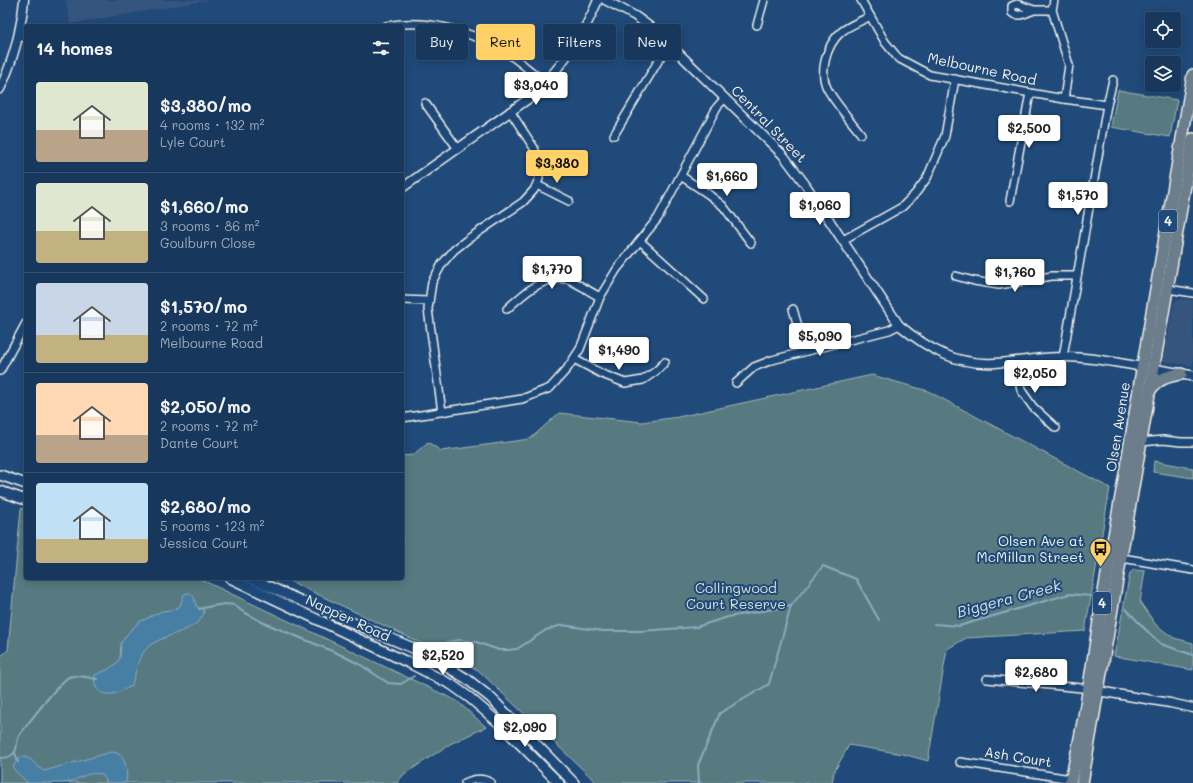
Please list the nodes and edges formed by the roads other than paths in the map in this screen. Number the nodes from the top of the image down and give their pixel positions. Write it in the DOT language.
graph roads {
  1 [pos="24,0"];
  2 [pos="598,0"];
  3 [pos="605,0"];
  4 [pos="764,0"];
  5 [pos="861,0"];
  6 [pos="1054,0"];
  7 [pos="1034,10"];
  8 [pos="1052,10"];
  9 [pos="870,16"];
  10 [pos="404,24"];
  11 [pos="647,24"];
  12 [pos="757,25"];
  13 [pos="22,37"];
  14 [pos="681,55"];
  15 [pos="659,60"];
  16 [pos="1193,75"];
  17 [pos="955,79"];
  18 [pos="1113,80"];
  19 [pos="546,83"];
  20 [pos="0,89"];
  21 [pos="1030,93"];
  22 [pos="725,98"];
  23 [pos="1064,99"];
  24 [pos="425,103"];
  25 [pos="1107,105"];
  26 [pos="510,111"];
  27 [pos="861,134"];
  28 [pos="614,135"];
  29 [pos="1193,139"];
  30 [pos="458,149"];
  31 [pos="681,176"];
  32 [pos="537,185"];
  33 [pos="404,187"];
  34 [pos="569,201"];
  35 [pos="1010,201"];
  36 [pos="843,240"];
  37 [pos="640,241"];
  38 [pos="751,243"];
  39 [pos="956,276"];
  40 [pos="1077,276"];
  41 [pos="1168,289"];
  42 [pos="1193,293"];
  43 [pos="600,297"];
  44 [pos="704,299"];
  45 [pos="404,300"];
  46 [pos="429,301"];
  47 [pos="507,309"];
  48 [pos="793,309"];
  49 [pos="899,325"];
  50 [pos="24,327"];
  51 [pos="805,351"];
  52 [pos="1063,357"];
  53 [pos="574,359"];
  54 [pos="1015,361"];
  55 [pos="665,362"];
  56 [pos="1148,368"];
  57 [pos="0,371"];
  58 [pos="1181,374"];
  59 [pos="1193,376"];
  60 [pos="736,384"];
  61 [pos="1150,390"];
  62 [pos="442,412"];
  63 [pos="404,418"];
  64 [pos="1056,428"];
  65 [pos="1141,442"];
  66 [pos="1193,442"];
  67 [pos="0,475"];
  68 [pos="24,483"];
  69 [pos="0,491"];
  70 [pos="24,499"];
  71 [pos="1122,558"];
  72 [pos="1193,570"];
  73 [pos="234,580"];
  74 [pos="255,580"];
  75 [pos="986,679"];
  76 [pos="1093,689"];
  77 [pos="1193,708"];
  78 [pos="960,762"];
  79 [pos="1070,781"];
  80 [pos="465,783"];
  81 [pos="490,783"];
  82 [pos="558,783"];
  83 [pos="574,783"];
  84 [pos="1082,783"];
  1 -- 13 [label="street"];
  2 -- 19 [label="street"];
  3 -- 11 [label="street, Central Street"];
  4 -- 12 [label="street"];
  5 -- 9 [label="street, Melbourne Road"];
  6 -- 8 [label="street"];
  7 -- 8 [label="street"];
  8 -- 23 [label="street"];
  9 -- 17 [label="street, Melbourne Road"];
  9 -- 27 [label="street"];
  10 -- 19 [label="street"];
  13 -- 20 [label="street"];
  14 -- 22 [label="street, Central Street"];
  15 -- 28 [label="street"];
  16 -- 56 [label="main road, Olsen Avenue / 4"];
  17 -- 21 [label="street, Melbourne Road"];
  17 -- 36 [label="street"];
  18 -- 25 [label="street"];
  19 -- 26 [label="street"];
  21 -- 23 [label="street, Melbourne Road"];
  21 -- 35 [label="street"];
  22 -- 31 [label="street"];
  22 -- 36 [label="street, Central Street"];
  23 -- 25 [label="street, Melbourne Road"];
  24 -- 30 [label="street"];
  25 -- 40 [label="street"];
  26 -- 30 [label="street"];
  26 -- 32 [label="street"];
  29 -- 41 [label="main road, Olsen Avenue / 4"];
  30 -- 33 [label="street"];
  31 -- 37 [label="street"];
  31 -- 38 [label="street"];
  32 -- 34 [label="street"];
  32 -- 46 [label="street"];
  36 -- 49 [label="street, Central Street"];
  37 -- 43 [label="street"];
  37 -- 44 [label="street"];
  39 -- 40 [label="street"];
  40 -- 52 [label="street"];
  41 -- 42 [label="street"];
  41 -- 56 [label="main road, Olsen Avenue / 4"];
  43 -- 47 [label="street"];
  43 -- 53 [label="street"];
  45 -- 46 [label="street"];
  46 -- 62 [label="street"];
  48 -- 51 [label="street"];
  49 -- 51 [label="street"];
  49 -- 54 [label="street, Central Street"];
  50 -- 57 [label="street"];
  51 -- 60 [label="street"];
  52 -- 54 [label="street, Central Street"];
  52 -- 56 [label="street, Central Street"];
  53 -- 55 [label="street"];
  53 -- 62 [label="street"];
  54 -- 64 [label="street"];
  56 -- 58 [label="main road, Central Street"];
  56 -- 61 [label="main road, Olsen Avenue / 4"];
  56 -- 76 [label="main road, Olsen Avenue / 4"];
  58 -- 59 [label="main road, Central Street"];
  58 -- 61 [label="main road"];
  61 -- 65 [label="main road, Olsen Avenue / 4"];
  62 -- 63 [label="street"];
  65 -- 66 [label="street"];
  65 -- 71 [label="main road, Olsen Avenue / 4"];
  67 -- 68 [label="main road"];
  69 -- 70 [label="main road"];
  71 -- 72 [label="street"];
  71 -- 76 [label="main road, Olsen Avenue / 4"];
  73 -- 82 [label="main road, Napper Road"];
  74 -- 83 [label="main road, Napper Road"];
  75 -- 76 [label="street"];
  76 -- 77 [label="street"];
  76 -- 79 [label="main road, Olsen Avenue / 4"];
  76 -- 84 [label="main road, Olsen Avenue / 4"];
  78 -- 79 [label="street, Ash Court"];
  80 -- 81 [label="street"];
}
